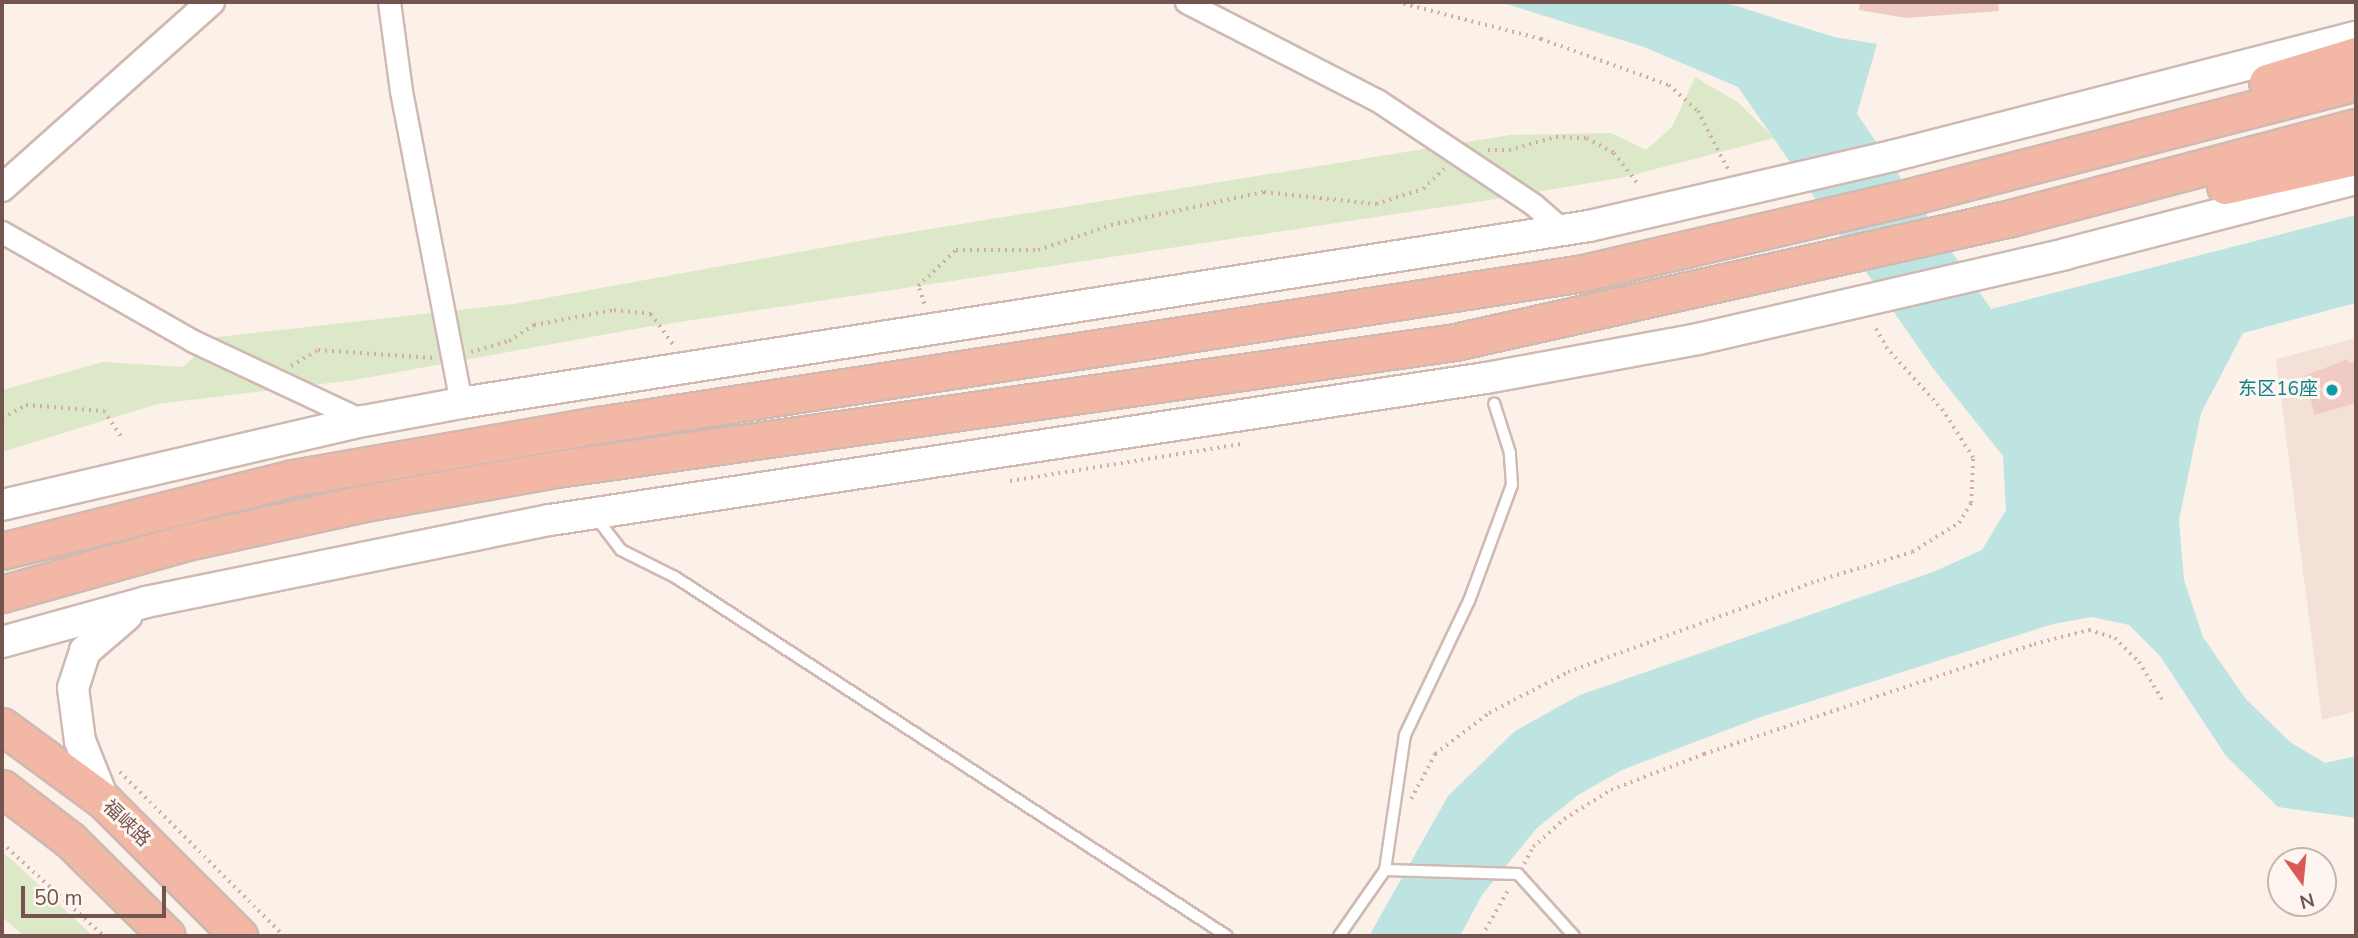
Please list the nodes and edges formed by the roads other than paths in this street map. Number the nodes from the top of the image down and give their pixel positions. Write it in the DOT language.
graph roads {
  1 [pos="211,2"];
  2 [pos="389,2"];
  3 [pos="1186,2"];
  4 [pos="2356,37"];
  5 [pos="2356,55"];
  6 [pos="2356,82"];
  7 [pos="2356,127"];
  8 [pos="2356,157"];
  9 [pos="2356,179"];
  10 [pos="2,188"];
  11 [pos="1917,195"];
  12 [pos="2025,215"];
  13 [pos="1564,231"];
  14 [pos="2,232"];
  15 [pos="461,403"];
  16 [pos="1494,403"];
  17 [pos="364,421"];
  18 [pos="2,505"];
  19 [pos="593,513"];
  20 [pos="2,551"];
  21 [pos="2,594"];
  22 [pos="146,602"];
  23 [pos="2,642"];
  24 [pos="2,726"];
  25 [pos="2,788"];
  26 [pos="104,801"];
  27 [pos="1385,870"];
  28 [pos="167,936"];
  29 [pos="239,936"];
  30 [pos="1227,936"];
  31 [pos="1339,936"];
  32 [pos="1574,936"];
  1 -- 10 [label="street"];
  2 -- 15 [label="street"];
  3 -- 13 [label="street"];
  4 -- 13 [label="main road"];
  5 -- 11 [label="highway"];
  6 -- 11 [label="highway"];
  7 -- 12 [label="highway"];
  8 -- 12 [label="highway"];
  9 -- 19 [label="main road"];
  11 -- 20 [label="highway"];
  12 -- 21 [label="highway"];
  13 -- 15 [label="main road"];
  14 -- 17 [label="street"];
  15 -- 17 [label="main road"];
  16 -- 27 [label="lane"];
  17 -- 18 [label="main road"];
  19 -- 22 [label="main road"];
  19 -- 30 [label="lane"];
  22 -- 23 [label="main road"];
  22 -- 26 [label="main road"];
  24 -- 26 [label="highway, 福峡路"];
  25 -- 28 [label="highway"];
  26 -- 29 [label="highway, 福峡路"];
  27 -- 31 [label="lane"];
  27 -- 32 [label="lane"];
}
